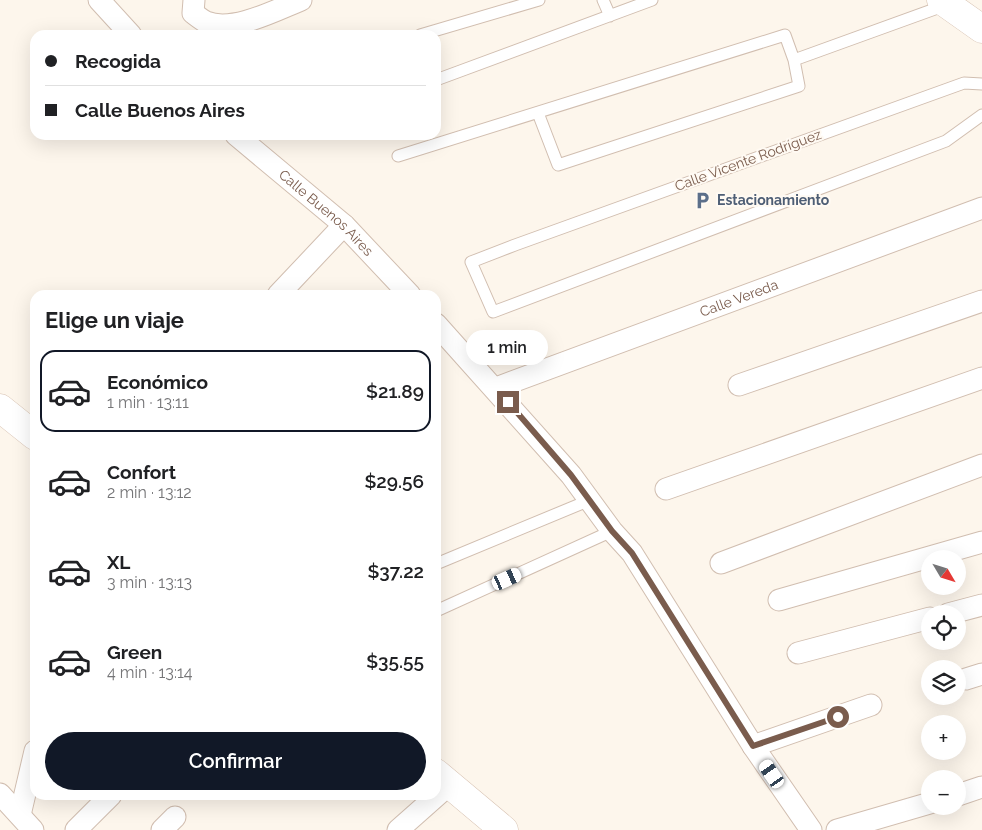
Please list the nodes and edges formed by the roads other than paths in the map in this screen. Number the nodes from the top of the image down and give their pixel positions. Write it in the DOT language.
graph roads {
  1 [pos="98,0"];
  2 [pos="194,0"];
  3 [pos="301,0"];
  4 [pos="540,0"];
  5 [pos="603,0"];
  6 [pos="652,0"];
  7 [pos="944,2"];
  8 [pos="610,16"];
  9 [pos="982,29"];
  10 [pos="127,30"];
  11 [pos="437,30"];
  12 [pos="794,60"];
  13 [pos="441,78"];
  14 [pos="982,84"];
  15 [pos="538,112"];
  16 [pos="982,115"];
  17 [pos="242,140"];
  18 [pos="398,156"];
  19 [pos="982,208"];
  20 [pos="344,224"];
  21 [pos="283,290"];
  22 [pos="405,290"];
  23 [pos="982,301"];
  24 [pos="441,329"];
  25 [pos="982,378"];
  26 [pos="739,385"];
  27 [pos="496,388"];
  28 [pos="0,408"];
  29 [pos="30,432"];
  30 [pos="982,465"];
  31 [pos="666,489"];
  32 [pos="590,500"];
  33 [pos="612,531"];
  34 [pos="982,542"];
  35 [pos="441,562"];
  36 [pos="721,563"];
  37 [pos="779,600"];
  38 [pos="982,605"];
  39 [pos="441,609"];
  40 [pos="966,609"];
  41 [pos="921,620"];
  42 [pos="798,653"];
  43 [pos="871,705"];
  44 [pos="753,746"];
  45 [pos="443,778"];
  46 [pos="982,787"];
  47 [pos="966,792"];
  48 [pos="0,794"];
  49 [pos="30,800"];
  50 [pos="106,800"];
  51 [pos="424,800"];
  52 [pos="921,806"];
  53 [pos="28,826"];
  54 [pos="76,830"];
  55 [pos="398,830"];
  56 [pos="504,830"];
  57 [pos="811,830"];
  58 [pos="837,830"];
  1 -- 10 [label="street"];
  2 -- 3 [label="street"];
  4 -- 11 [label="lane"];
  5 -- 8 [label="lane"];
  6 -- 8 [label="lane"];
  7 -- 9 [label="street"];
  7 -- 12 [label="lane"];
  8 -- 13 [label="lane"];
  12 -- 15 [label="lane"];
  12 -- 15 [label="lane"];
  14 -- 16 [label="lane, Calle Vicente Rodríguez"];
  15 -- 18 [label="lane"];
  17 -- 20 [label="street, Calle Buenos Aires"];
  19 -- 27 [label="street, Calle Vereda"];
  20 -- 21 [label="street"];
  20 -- 22 [label="street, Calle Buenos Aires"];
  23 -- 26 [label="street"];
  24 -- 27 [label="street"];
  25 -- 31 [label="street"];
  27 -- 32 [label="street"];
  28 -- 29 [label="street"];
  30 -- 36 [label="street"];
  32 -- 33 [label="street"];
  32 -- 35 [label="lane"];
  33 -- 39 [label="lane"];
  33 -- 44 [label="street"];
  34 -- 37 [label="street"];
  38 -- 40 [label="street"];
  41 -- 42 [label="street"];
  43 -- 44 [label="street"];
  44 -- 57 [label="street"];
  45 -- 56 [label="street"];
  46 -- 47 [label="street"];
  48 -- 53 [label="street"];
  49 -- 53 [label="street"];
  50 -- 54 [label="street"];
  51 -- 55 [label="street"];
  52 -- 58 [label="street"];
}
